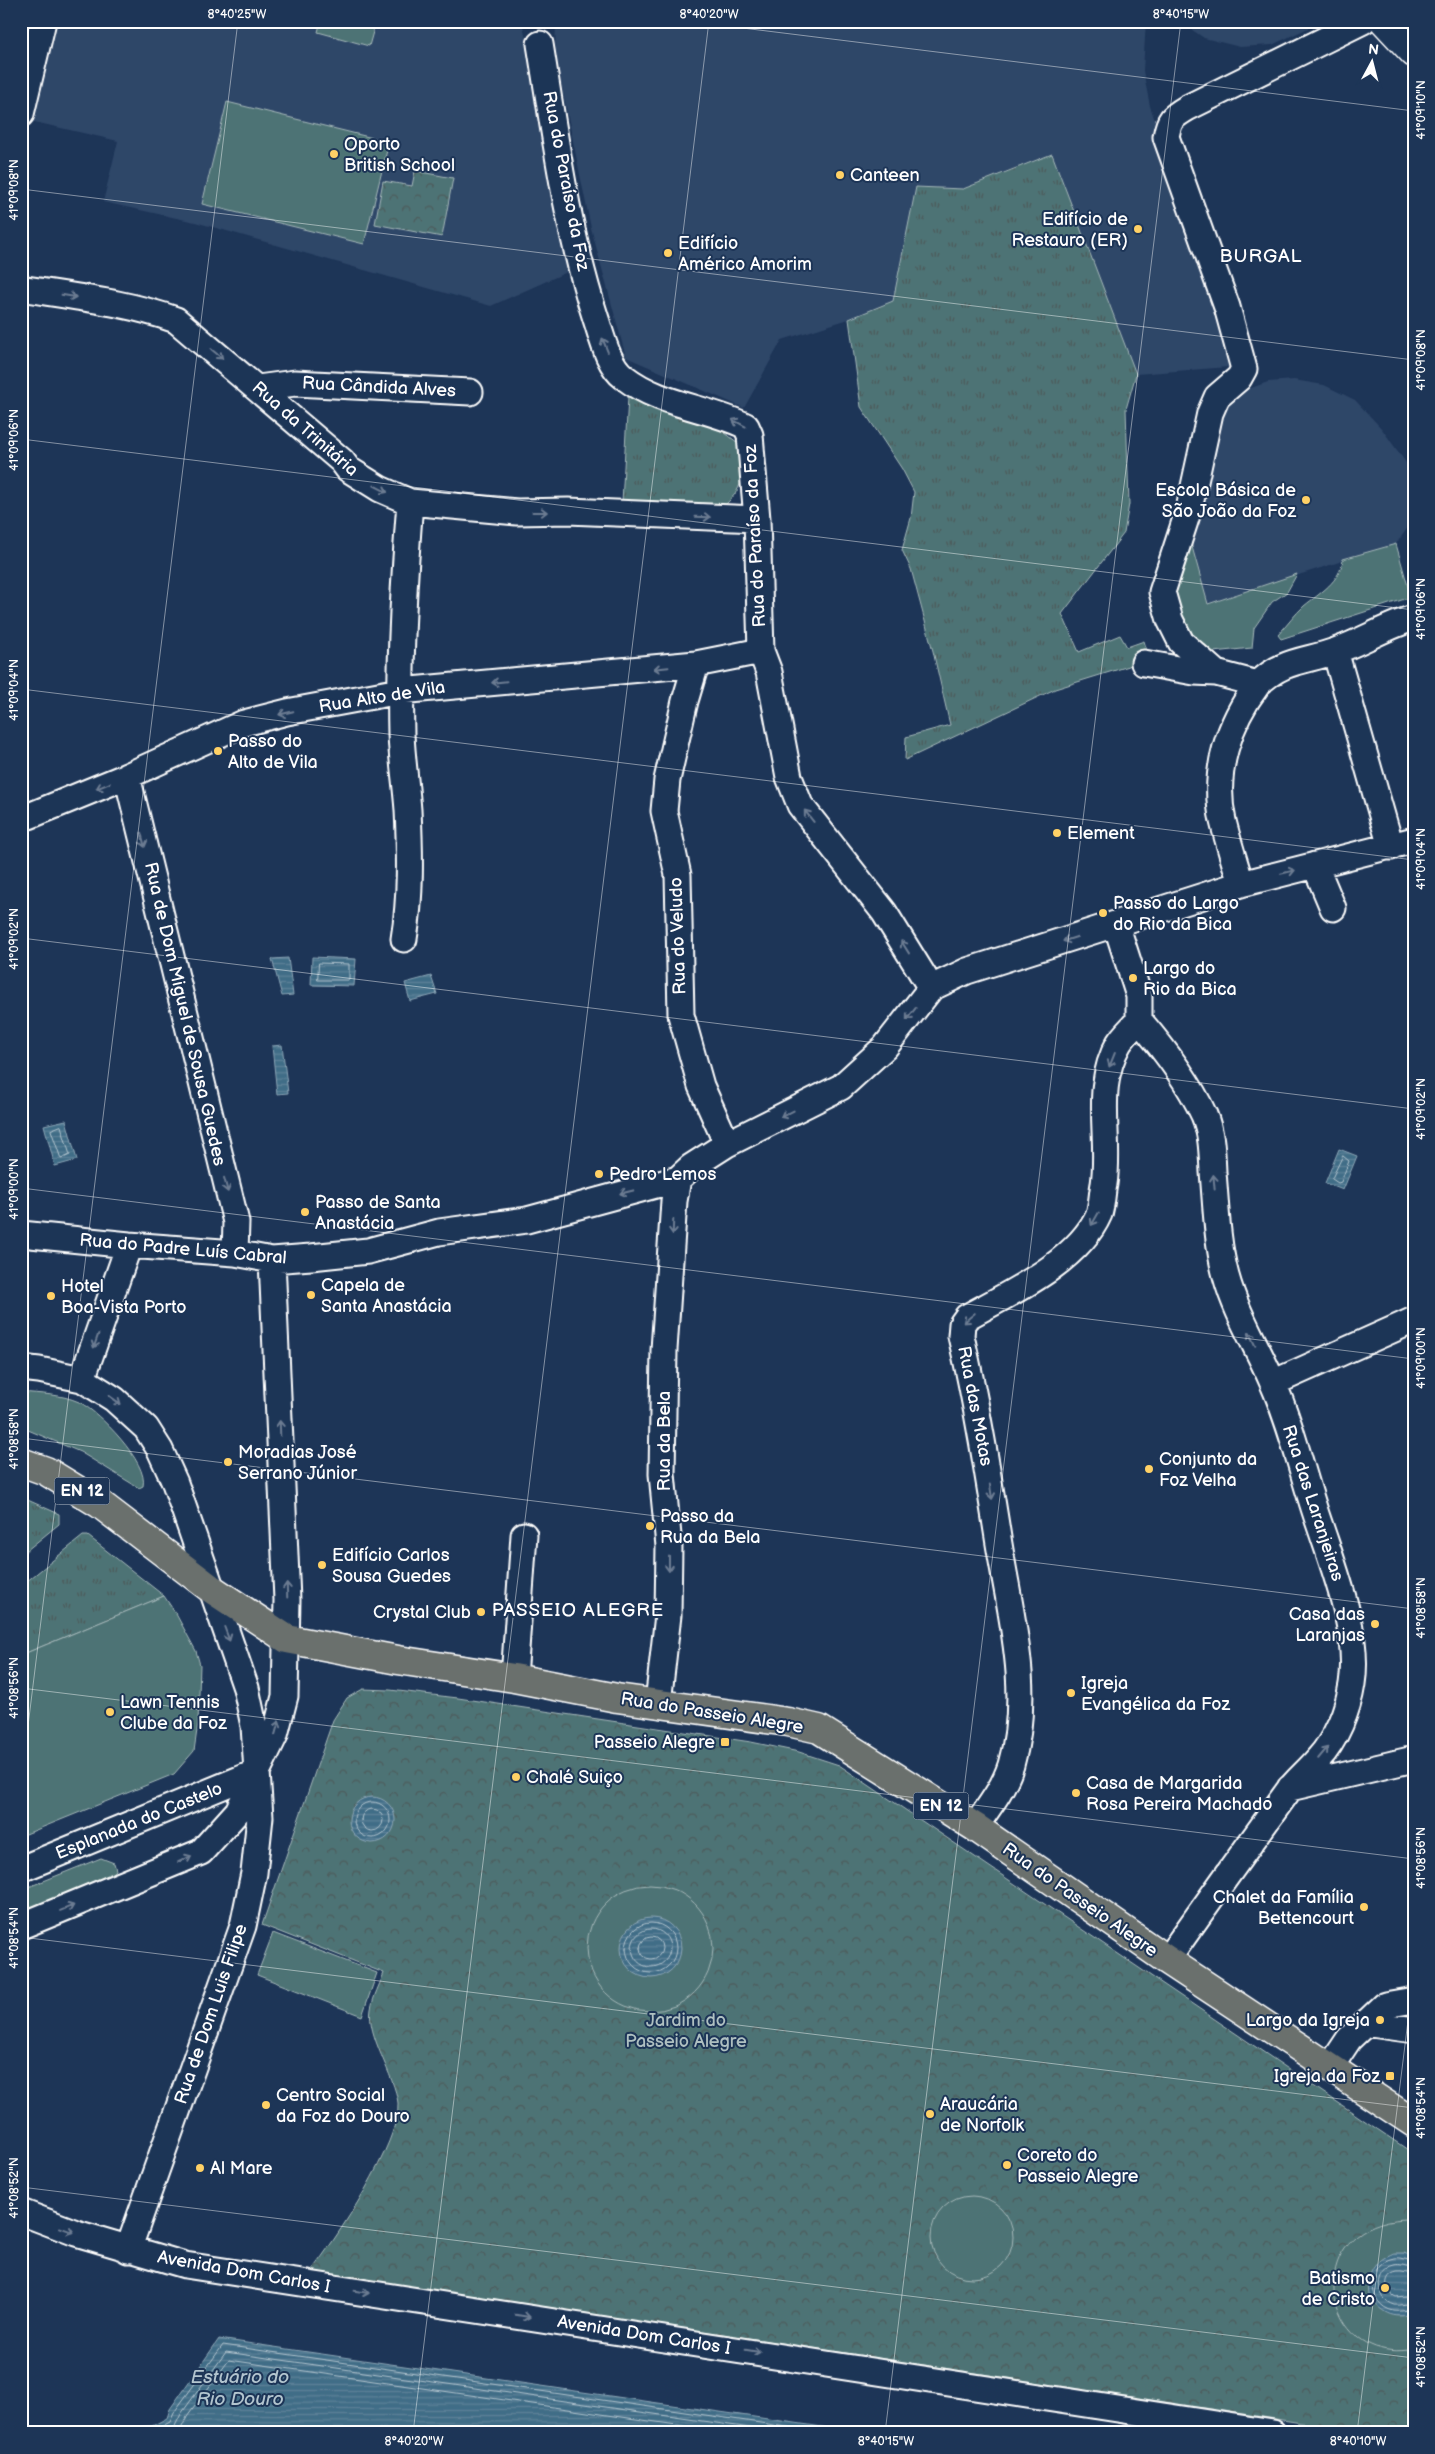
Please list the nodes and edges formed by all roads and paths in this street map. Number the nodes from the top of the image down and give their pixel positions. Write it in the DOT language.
graph roads {
  1 [pos="43,21"];
  2 [pos="1363,21"];
  3 [pos="1384,21"];
  4 [pos="540,44"];
  5 [pos="1414,53"];
  6 [pos="21,114"];
  7 [pos="21,288"];
  8 [pos="258,388"];
  9 [pos="470,392"];
  10 [pos="410,502"];
  11 [pos="757,519"];
  12 [pos="1414,618"];
  13 [pos="761,652"];
  14 [pos="1335,652"];
  15 [pos="1144,663"];
  16 [pos="696,664"];
  17 [pos="1216,673"];
  18 [pos="1258,684"];
  19 [pos="400,691"];
  20 [pos="127,776"];
  21 [pos="21,817"];
  22 [pos="1402,843"];
  23 [pos="1315,865"];
  24 [pos="1241,884"];
  25 [pos="1333,908"];
  26 [pos="1116,924"];
  27 [pos="404,939"];
  28 [pos="931,988"];
  29 [pos="1139,1020"];
  30 [pos="727,1144"];
  31 [pos="678,1178"];
  32 [pos="21,1234"];
  33 [pos="129,1245"];
  34 [pos="235,1253"];
  35 [pos="272,1260"];
  36 [pos="1414,1320"];
  37 [pos="21,1368"];
  38 [pos="82,1379"];
  39 [pos="1273,1383"];
  40 [pos="21,1462"];
  41 [pos="524,1535"];
  42 [pos="210,1588"];
  43 [pos="287,1639"];
  44 [pos="514,1678"];
  45 [pos="658,1703"];
  46 [pos="1414,1759"];
  47 [pos="257,1772"];
  48 [pos="1290,1788"];
  49 [pos="975,1827"];
  50 [pos="21,1869"];
  51 [pos="21,1926"];
  52 [pos="1167,1960"];
  53 [pos="1414,2000"];
  54 [pos="1364,2023"];
  55 [pos="1414,2030"];
  56 [pos="1331,2066"];
  57 [pos="1414,2123"];
  58 [pos="21,2212"];
  59 [pos="128,2250"];
  60 [pos="1273,2433"];
  1 -- 6 [label="street"];
  2 -- 17 [label="street"];
  3 -- 5 [label="main road"];
  11 -- 4 [label="street, Rua do Paraíso da Foz, one-way"];
  7 -- 8 [label="street, Rua da Trinitária, one-way"];
  8 -- 9 [label="street, Rua Cândida Alves"];
  8 -- 10 [label="street, Rua da Trinitária, one-way"];
  10 -- 11 [label="street, Rua da Trinitária, one-way"];
  10 -- 19 [label="street"];
  11 -- 13 [label="street, Rua do Paraíso da Foz"];
  12 -- 14 [label="street"];
  13 -- 16 [label="street, Rua Alto de Vila"];
  28 -- 13 [label="street, Rua do Paraíso da Foz, one-way"];
  14 -- 18 [label="street"];
  14 -- 22 [label="street"];
  15 -- 17 [label="street"];
  16 -- 19 [label="street, Rua Alto de Vila, one-way"];
  16 -- 30 [label="street, Rua do Veludo"];
  17 -- 18 [label="street"];
  18 -- 24 [label="street"];
  19 -- 20 [label="street, Rua Alto de Vila, one-way"];
  19 -- 27 [label="street"];
  20 -- 21 [label="street, Rua Alto de Vila, one-way"];
  20 -- 34 [label="street, Rua de Dom Miguel de Sousa Guedes, one-way"];
  22 -- 23 [label="street, Rua do Padre Luís Cabral"];
  24 -- 23 [label="street, Rua do Padre Luís Cabral, one-way"];
  23 -- 25 [label="street"];
  24 -- 26 [label="street, Rua do Padre Luís Cabral"];
  26 -- 28 [label="street, Rua do Padre Luís Cabral, one-way"];
  26 -- 29 [label="street"];
  28 -- 30 [label="street, Rua do Padre Luís Cabral, one-way"];
  39 -- 29 [label="street, Rua das Laranjeiras, one-way"];
  29 -- 49 [label="street, Rua das Motas, one-way"];
  30 -- 31 [label="street, Rua do Padre Luís Cabral"];
  31 -- 35 [label="street, Rua do Padre Luís Cabral, one-way"];
  31 -- 45 [label="street, Rua da Bela, one-way"];
  32 -- 33 [label="street, Rua do Padre Luís Cabral"];
  33 -- 34 [label="street, Rua do Padre Luís Cabral"];
  33 -- 38 [label="street, one-way"];
  34 -- 35 [label="street, Rua do Padre Luís Cabral"];
  43 -- 35 [label="street, Esplanada do Castelo, one-way"];
  36 -- 39 [label="street"];
  37 -- 38 [label="street, Esplanada do Castelo"];
  38 -- 42 [label="street, Esplanada do Castelo, one-way"];
  48 -- 39 [label="street, Rua das Laranjeiras, one-way"];
  40 -- 42 [label="main road, EN 12"];
  41 -- 44 [label="street"];
  42 -- 43 [label="main road, EN 12"];
  42 -- 47 [label="street, Esplanada do Castelo, one-way"];
  43 -- 44 [label="main road, Rua do Passeio Alegre / EN 12"];
  47 -- 43 [label="street, Esplanada do Castelo, one-way"];
  44 -- 45 [label="main road, Rua do Passeio Alegre / EN 12"];
  45 -- 49 [label="main road, Rua do Passeio Alegre / EN 12"];
  46 -- 48 [label="street"];
  47 -- 50 [label="street, Esplanada do Castelo"];
  51 -- 47 [label="street, Esplanada do Castelo, one-way"];
  47 -- 59 [label="street, Rua de Dom Luis Filipe"];
  48 -- 52 [label="street, Rua das Laranjeiras"];
  49 -- 52 [label="main road, Rua do Passeio Alegre / EN 12"];
  52 -- 56 [label="main road, Rua do Passeio Alegre / EN 12"];
  53 -- 54 [label="street"];
  54 -- 55 [label="street"];
  54 -- 56 [label="street"];
  56 -- 57 [label="main road, Rua do Passeio Alegre / EN 12"];
  58 -- 59 [label="street, Avenida Dom Carlos I, one-way"];
  59 -- 60 [label="street, Avenida Dom Carlos I, one-way"];
}
